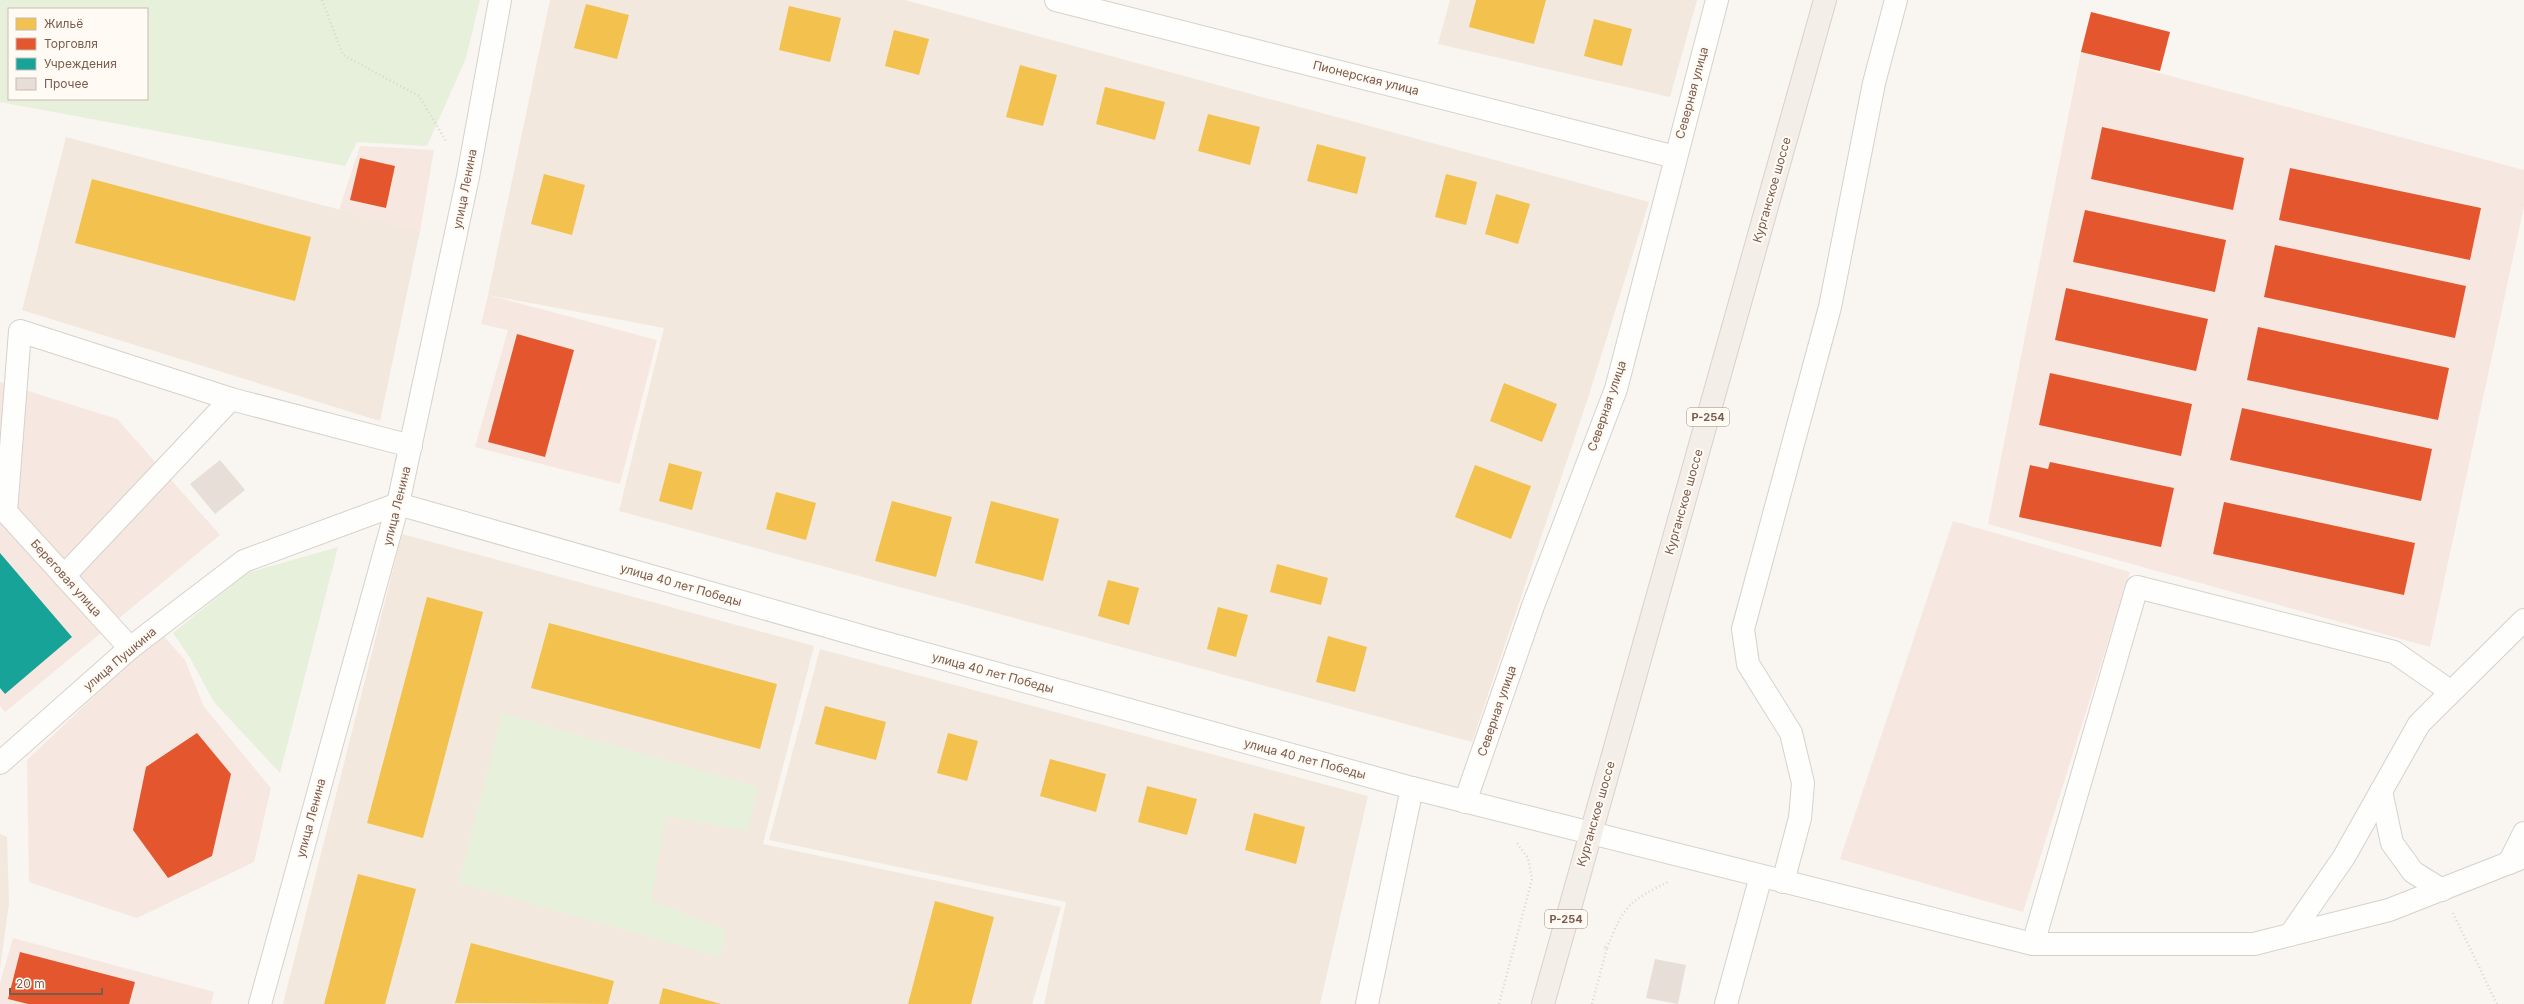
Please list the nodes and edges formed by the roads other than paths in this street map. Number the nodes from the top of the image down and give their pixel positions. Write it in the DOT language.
graph roads {
  1 [pos="500,0"];
  2 [pos="1056,0"];
  3 [pos="1717,0"];
  4 [pos="1825,0"];
  5 [pos="1896,0"];
  6 [pos="1675,157"];
  7 [pos="231,399"];
  8 [pos="411,446"];
  9 [pos="398,504"];
  10 [pos="3,511"];
  11 [pos="64,576"];
  12 [pos="2524,620"];
  13 [pos="130,648"];
  14 [pos="2450,691"];
  15 [pos="0,763"];
  16 [pos="1412,788"];
  17 [pos="2381,791"];
  18 [pos="1465,802"];
  19 [pos="1590,833"];
  20 [pos="2524,833"];
  21 [pos="2516,860"];
  22 [pos="1761,876"];
  23 [pos="1783,882"];
  24 [pos="2442,890"];
  25 [pos="2290,935"];
  26 [pos="2033,944"];
  27 [pos="260,1004"];
  28 [pos="1367,1004"];
  29 [pos="1543,1004"];
  30 [pos="1726,1004"];
  1 -- 8 [label="street, улица Ленина"];
  2 -- 6 [label="street, Пионерская улица"];
  3 -- 6 [label="street, Северная улица"];
  4 -- 19 [label="main road, Курганское шоссе / Р-254"];
  5 -- 23 [label="street"];
  6 -- 18 [label="street, Северная улица"];
  7 -- 8 [label="street"];
  7 -- 10 [label="street"];
  7 -- 11 [label="street"];
  8 -- 9 [label="street, улица Ленина"];
  9 -- 13 [label="street, улица Пушкина"];
  9 -- 16 [label="street, улица 40 лет Победы"];
  9 -- 27 [label="street, улица Ленина"];
  10 -- 11 [label="street, Береговая улица"];
  11 -- 13 [label="street, Береговая улица"];
  12 -- 14 [label="street"];
  13 -- 15 [label="street, улица Пушкина"];
  14 -- 17 [label="street"];
  14 -- 26 [label="street"];
  16 -- 18 [label="street, улица 40 лет Победы"];
  16 -- 28 [label="street"];
  17 -- 24 [label="street"];
  17 -- 25 [label="street"];
  18 -- 19 [label="street, улица 40 лет Победы"];
  19 -- 22 [label="street, улица 40 лет Победы"];
  19 -- 29 [label="main road, Курганское шоссе / Р-254"];
  20 -- 21 [label="street"];
  21 -- 24 [label="street, улица 40 лет Победы"];
  22 -- 23 [label="street, улица 40 лет Победы"];
  22 -- 30 [label="street"];
  23 -- 26 [label="street, улица 40 лет Победы"];
  24 -- 25 [label="street, улица 40 лет Победы"];
  25 -- 26 [label="street, улица 40 лет Победы"];
}
